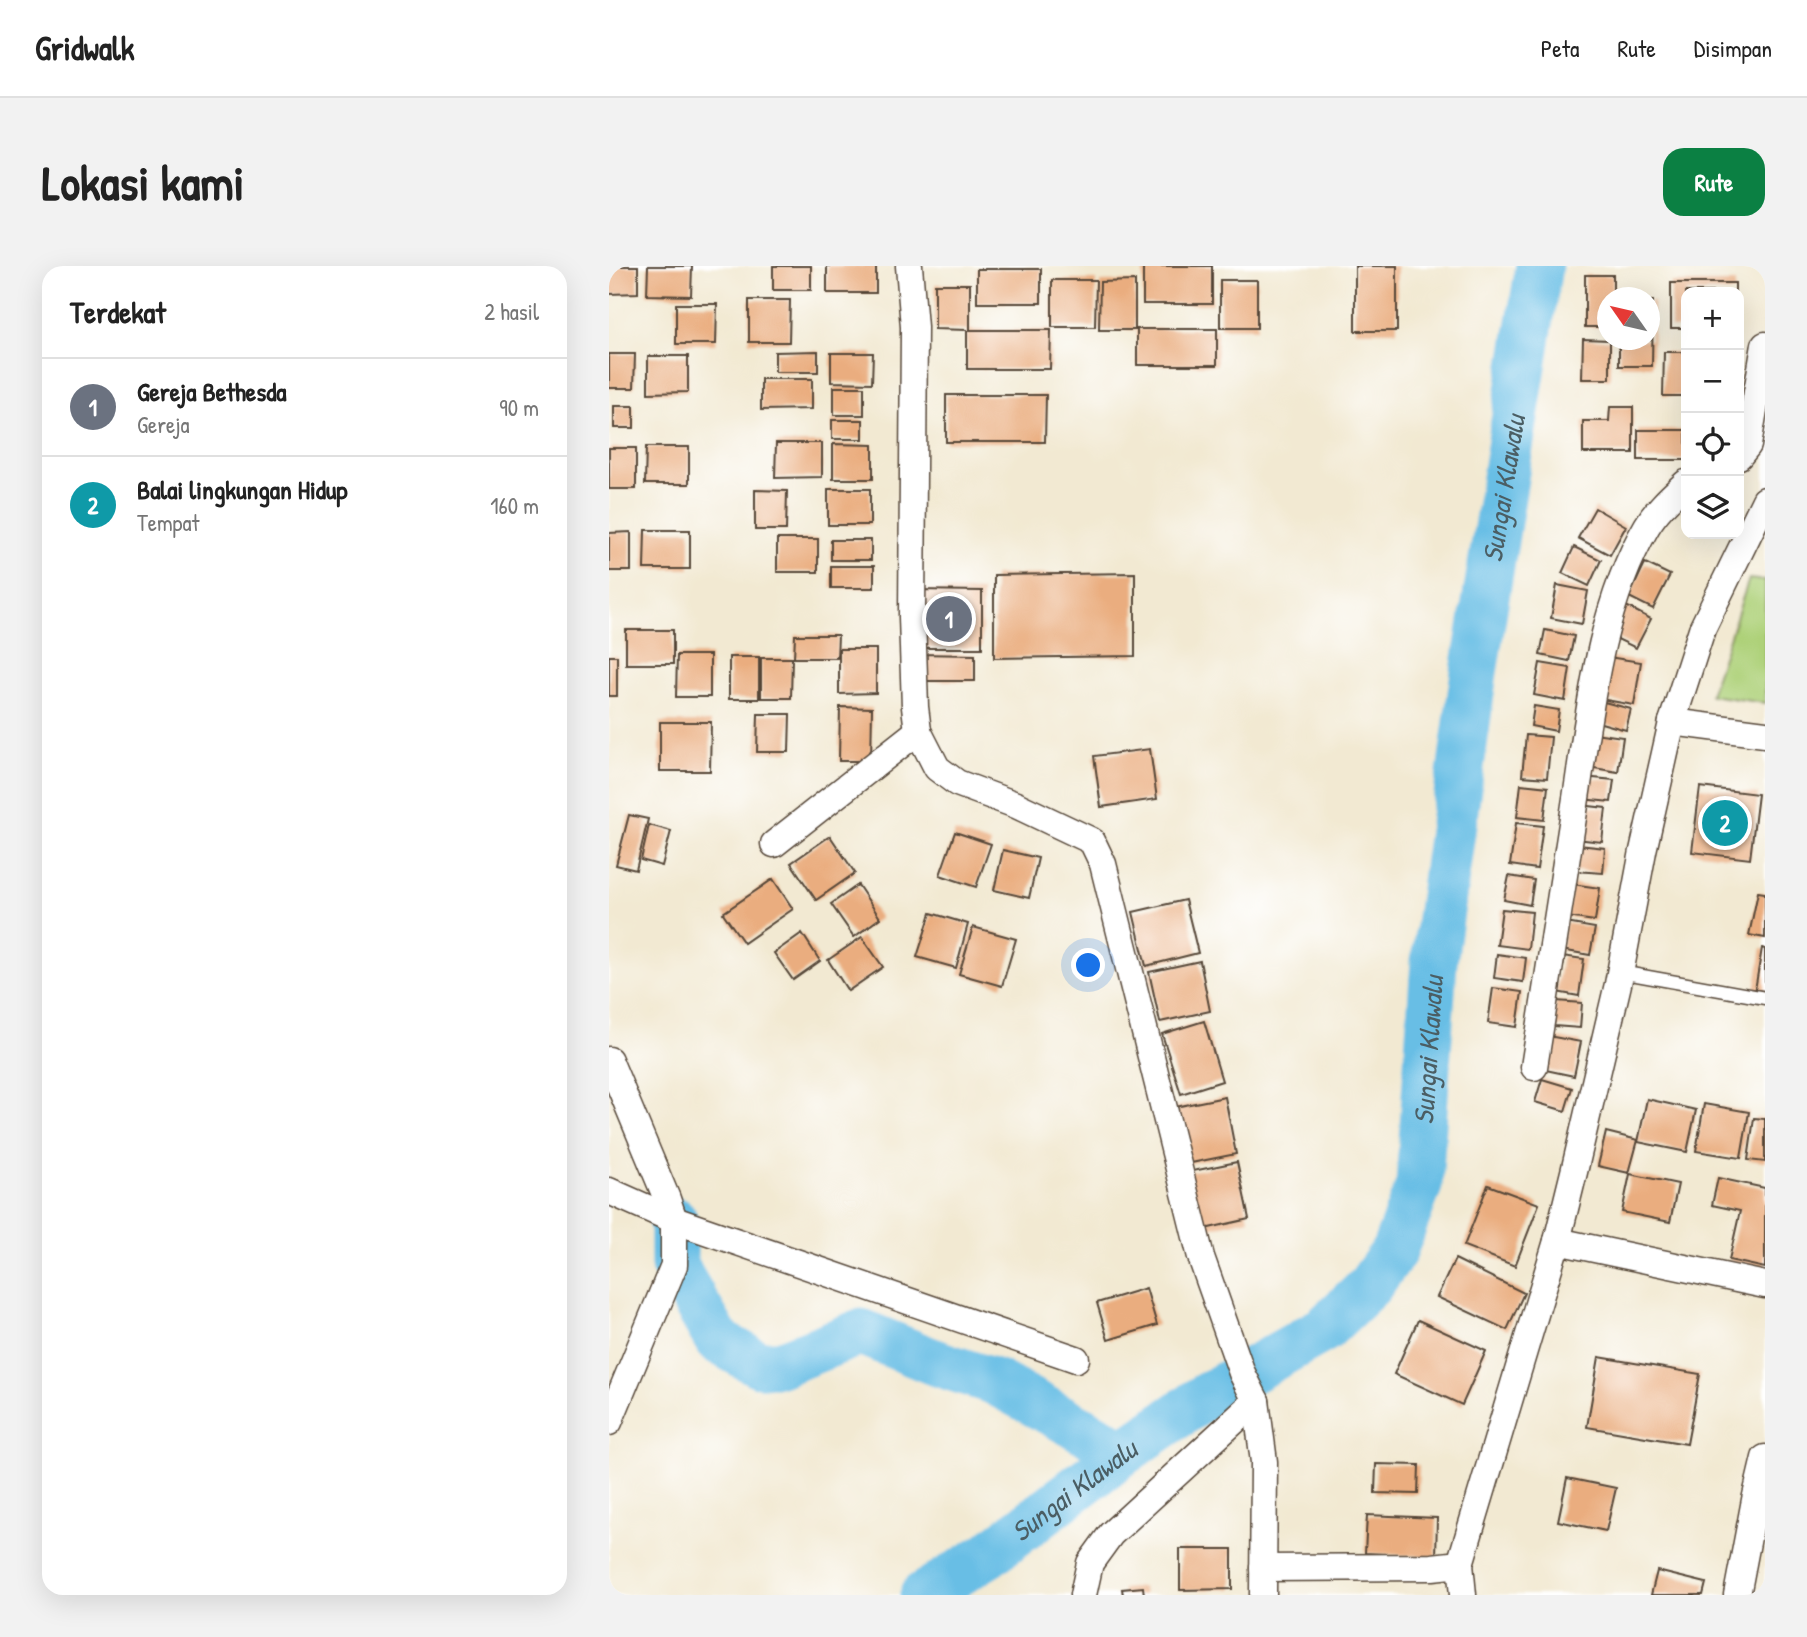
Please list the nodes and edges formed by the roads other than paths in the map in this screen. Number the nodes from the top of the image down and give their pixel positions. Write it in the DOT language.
graph roads {
  1 [pos="909,266"];
  2 [pos="1765,345"];
  3 [pos="1744,450"];
  4 [pos="1681,487"];
  5 [pos="1765,500"];
  6 [pos="1672,722"];
  7 [pos="918,732"];
  8 [pos="1765,734"];
  9 [pos="774,844"];
  10 [pos="1620,972"];
  11 [pos="1765,998"];
  12 [pos="609,1060"];
  13 [pos="1534,1067"];
  14 [pos="609,1191"];
  15 [pos="674,1220"];
  16 [pos="1557,1241"];
  17 [pos="1765,1285"];
  18 [pos="1076,1359"];
  19 [pos="1249,1388"];
  20 [pos="609,1422"];
  21 [pos="1765,1458"];
  22 [pos="1460,1564"];
  23 [pos="1263,1568"];
  24 [pos="1083,1595"];
  25 [pos="1263,1595"];
  26 [pos="1463,1595"];
  27 [pos="1737,1595"];
  1 -- 7 [label="street"];
  2 -- 3 [label="street"];
  4 -- 13 [label="street"];
  5 -- 6 [label="street"];
  6 -- 8 [label="street"];
  6 -- 10 [label="street"];
  7 -- 9 [label="street"];
  7 -- 19 [label="street"];
  10 -- 11 [label="lane"];
  10 -- 16 [label="street"];
  12 -- 15 [label="street"];
  14 -- 15 [label="street"];
  15 -- 18 [label="street"];
  15 -- 20 [label="street"];
  16 -- 17 [label="street"];
  16 -- 22 [label="street"];
  19 -- 23 [label="street"];
  19 -- 24 [label="street"];
  21 -- 27 [label="street"];
  22 -- 23 [label="street"];
  22 -- 26 [label="street"];
  23 -- 25 [label="street"];
}
